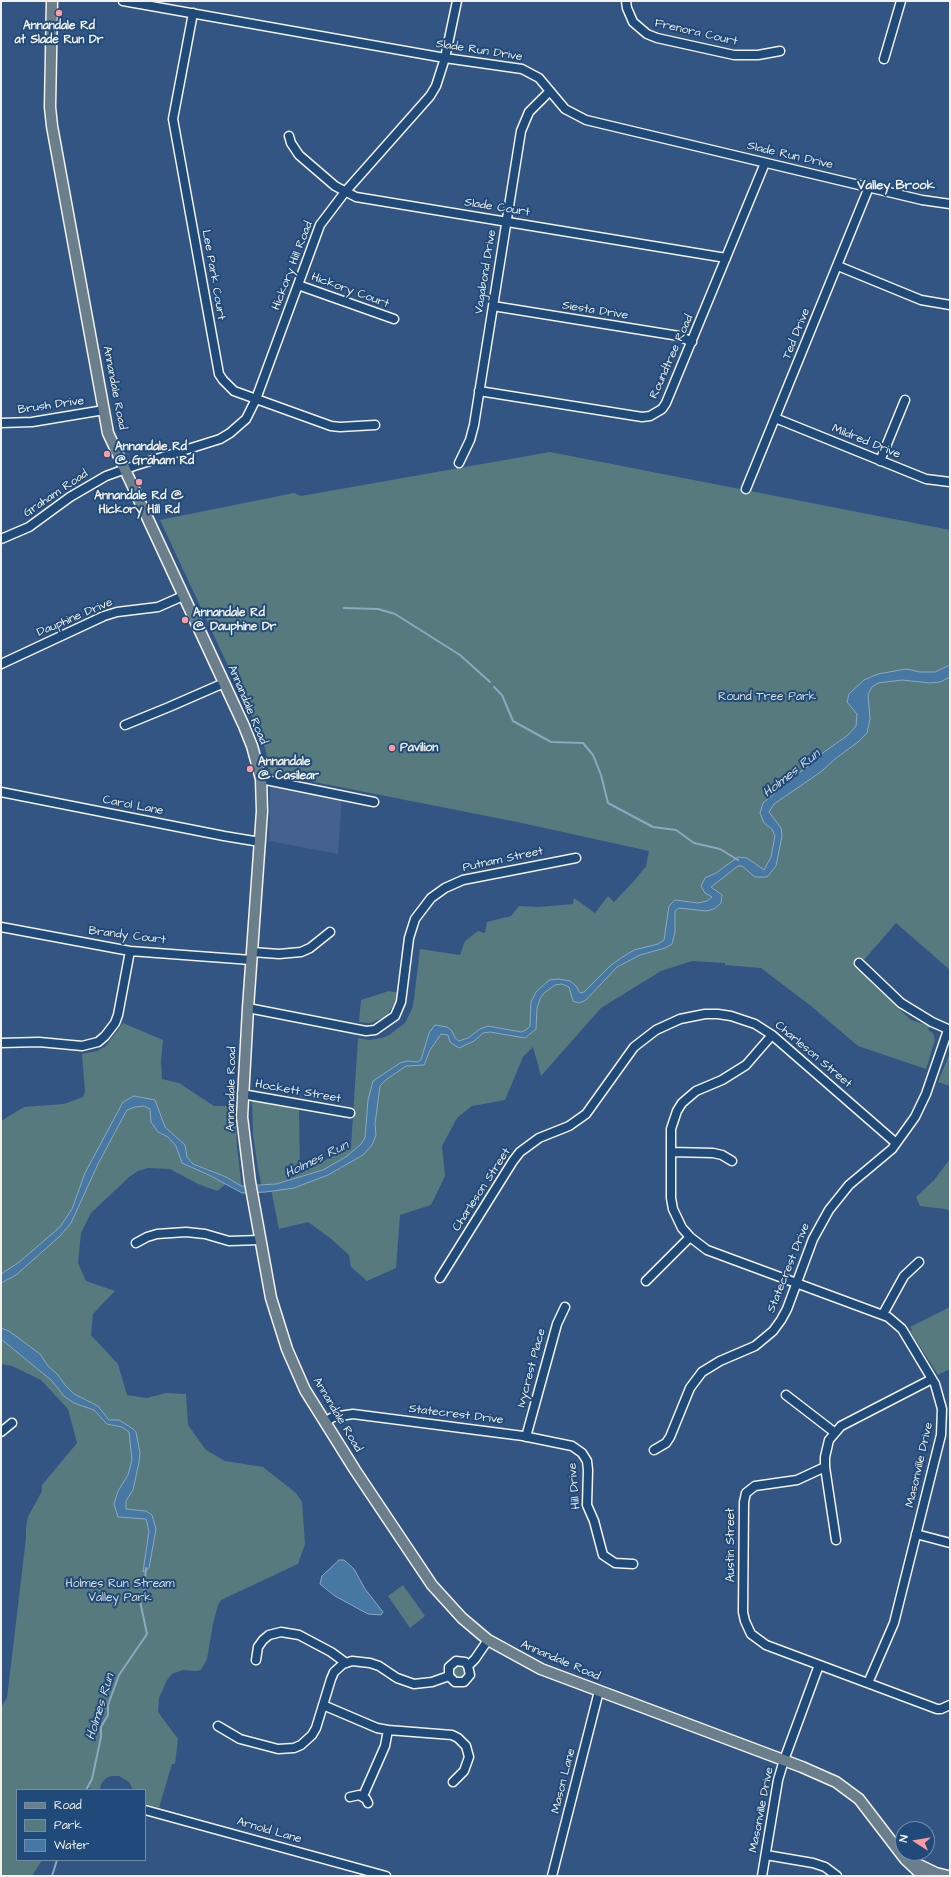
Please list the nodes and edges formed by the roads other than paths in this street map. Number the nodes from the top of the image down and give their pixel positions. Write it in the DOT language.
graph roads {
  1 [pos="52,1"];
  2 [pos="123,1"];
  3 [pos="457,1"];
  4 [pos="626,1"];
  5 [pos="901,1"];
  6 [pos="192,12"];
  7 [pos="780,51"];
  8 [pos="445,58"];
  9 [pos="884,59"];
  10 [pos="550,91"];
  11 [pos="289,136"];
  12 [pos="765,164"];
  13 [pos="869,188"];
  14 [pos="345,192"];
  15 [pos="950,204"];
  16 [pos="507,222"];
  17 [pos="726,258"];
  18 [pos="838,266"];
  19 [pos="298,285"];
  20 [pos="950,305"];
  21 [pos="493,306"];
  22 [pos="394,319"];
  23 [pos="692,342"];
  24 [pos="479,391"];
  25 [pos="256,399"];
  26 [pos="905,400"];
  27 [pos="104,410"];
  28 [pos="775,418"];
  29 [pos="1,423"];
  30 [pos="375,425"];
  31 [pos="880,461"];
  32 [pos="459,463"];
  33 [pos="124,469"];
  34 [pos="950,482"];
  35 [pos="746,489"];
  36 [pos="1,539"];
  37 [pos="183,596"];
  38 [pos="1,664"];
  39 [pos="224,683"];
  40 [pos="125,725"];
  41 [pos="260,779"];
  42 [pos="1,792"];
  43 [pos="374,802"];
  44 [pos="260,842"];
  45 [pos="576,858"];
  46 [pos="1,927"];
  47 [pos="330,932"];
  48 [pos="130,951"];
  49 [pos="252,956"];
  50 [pos="859,963"];
  51 [pos="248,1008"];
  52 [pos="949,1030"];
  53 [pos="772,1035"];
  54 [pos="1,1043"];
  55 [pos="242,1094"];
  56 [pos="350,1113"];
  57 [pos="896,1143"];
  58 [pos="671,1152"];
  59 [pos="732,1161"];
  60 [pos="690,1237"];
  61 [pos="260,1240"];
  62 [pos="136,1243"];
  63 [pos="919,1262"];
  64 [pos="440,1278"];
  65 [pos="646,1281"];
  66 [pos="797,1282"];
  67 [pos="565,1307"];
  68 [pos="883,1314"];
  69 [pos="932,1379"];
  70 [pos="786,1395"];
  71 [pos="325,1422"];
  72 [pos="12,1423"];
  73 [pos="1,1432"];
  74 [pos="834,1432"];
  75 [pos="526,1437"];
  76 [pos="654,1450"];
  77 [pos="582,1453"];
  78 [pos="825,1467"];
  79 [pos="916,1534"];
  80 [pos="836,1540"];
  81 [pos="950,1543"];
  82 [pos="633,1564"];
  83 [pos="488,1640"];
  84 [pos="256,1660"];
  85 [pos="346,1663"];
  86 [pos="819,1665"];
  87 [pos="468,1666"];
  88 [pos="449,1676"];
  89 [pos="868,1683"];
  90 [pos="599,1691"];
  91 [pos="323,1705"];
  92 [pos="950,1705"];
  93 [pos="218,1726"];
  94 [pos="388,1730"];
  95 [pos="784,1760"];
  96 [pos="452,1782"];
  97 [pos="350,1797"];
  98 [pos="146,1810"];
  99 [pos="895,1846"];
  100 [pos="766,1855"];
  101 [pos="907,1861"];
  102 [pos="909,1861"];
  103 [pos="386,1876"];
  104 [pos="552,1876"];
  105 [pos="762,1876"];
  106 [pos="837,1876"];
  107 [pos="923,1876"];
  108 [pos="948,1876"];
  1 -- 27 [label="main road, Annandale Road"];
  2 -- 6 [label="street, Slade Run Drive"];
  3 -- 8 [label="street, Hickory Hill Road"];
  4 -- 7 [label="street, Frenora Court"];
  5 -- 9 [label="street"];
  6 -- 8 [label="street, Slade Run Drive"];
  6 -- 25 [label="street, Lee Park Court"];
  8 -- 10 [label="street, Slade Run Drive"];
  8 -- 14 [label="street, Hickory Hill Road"];
  10 -- 12 [label="street, Slade Run Drive"];
  10 -- 16 [label="street, Vagabond Drive"];
  11 -- 14 [label="street, Slade Court"];
  12 -- 13 [label="street, Slade Run Drive"];
  12 -- 17 [label="street, Roundtree Road"];
  13 -- 15 [label="street, Slade Run Drive"];
  13 -- 18 [label="street, Ted Drive"];
  14 -- 16 [label="street, Slade Court"];
  14 -- 19 [label="street, Hickory Hill Road"];
  16 -- 17 [label="street, Slade Court"];
  16 -- 21 [label="street, Vagabond Drive"];
  17 -- 23 [label="street, Roundtree Road"];
  18 -- 20 [label="street"];
  18 -- 28 [label="street, Ted Drive"];
  19 -- 22 [label="street, Hickory Court"];
  19 -- 25 [label="street, Hickory Hill Road"];
  21 -- 23 [label="street, Siesta Drive"];
  21 -- 24 [label="street, Vagabond Drive"];
  23 -- 24 [label="street, Roundtree Road"];
  24 -- 32 [label="street, Vagabond Drive"];
  25 -- 30 [label="street, Lee Park Court"];
  25 -- 33 [label="street, Hickory Hill Road"];
  26 -- 31 [label="street"];
  27 -- 29 [label="street, Brush Drive"];
  27 -- 33 [label="main road, Annandale Road"];
  28 -- 31 [label="street, Mildred Drive"];
  28 -- 35 [label="street, Ted Drive"];
  31 -- 34 [label="street, Mildred Drive"];
  33 -- 36 [label="street, Graham Road"];
  33 -- 37 [label="main road, Annandale Road"];
  37 -- 38 [label="street, Dauphine Drive"];
  37 -- 39 [label="main road, Annandale Road"];
  39 -- 40 [label="street"];
  39 -- 41 [label="main road, Annandale Road"];
  41 -- 43 [label="street"];
  41 -- 44 [label="main road, Annandale Road"];
  42 -- 44 [label="street, Carol Lane"];
  44 -- 49 [label="main road, Annandale Road"];
  45 -- 51 [label="street, Putnam Street"];
  46 -- 48 [label="street, Brandy Court"];
  47 -- 49 [label="street, Brandy Court"];
  48 -- 49 [label="street, Brandy Court"];
  48 -- 54 [label="street"];
  49 -- 51 [label="main road, Annandale Road"];
  50 -- 52 [label="street"];
  51 -- 55 [label="main road, Annandale Road"];
  52 -- 57 [label="street, Statecrest Drive"];
  53 -- 57 [label="street, Charleson Street"];
  53 -- 58 [label="street, Masonville Drive"];
  53 -- 64 [label="street, Charleson Street"];
  55 -- 56 [label="street, Hockett Street"];
  55 -- 61 [label="main road, Annandale Road"];
  57 -- 66 [label="street, Statecrest Drive"];
  58 -- 59 [label="street"];
  58 -- 60 [label="street, Masonville Drive"];
  60 -- 65 [label="street"];
  60 -- 66 [label="street, Masonville Drive"];
  61 -- 62 [label="street"];
  61 -- 71 [label="main road, Annandale Road"];
  63 -- 68 [label="street"];
  66 -- 68 [label="street, Masonville Drive"];
  66 -- 76 [label="street, Statecrest Drive"];
  67 -- 75 [label="street, Ivycrest Place"];
  68 -- 69 [label="street, Masonville Drive"];
  69 -- 74 [label="street"];
  69 -- 79 [label="street, Masonville Drive"];
  70 -- 74 [label="street"];
  71 -- 75 [label="street, Statecrest Drive"];
  71 -- 83 [label="main road, Annandale Road"];
  72 -- 73 [label="street"];
  74 -- 78 [label="street"];
  75 -- 77 [label="street, Statecrest Drive"];
  77 -- 82 [label="street, Hill Drive"];
  78 -- 80 [label="street"];
  78 -- 86 [label="street, Austin Street"];
  79 -- 81 [label="street"];
  79 -- 89 [label="street, Masonville Drive"];
  83 -- 87 [label="street"];
  83 -- 90 [label="main road, Annandale Road"];
  84 -- 85 [label="street"];
  85 -- 88 [label="street"];
  85 -- 91 [label="street"];
  86 -- 89 [label="street"];
  86 -- 95 [label="street, Masonville Drive"];
  87 -- 88 [label="street"];
  87 -- 88 [label="street"];
  89 -- 92 [label="street"];
  90 -- 95 [label="main road, Annandale Road"];
  90 -- 104 [label="street, Mason Lane"];
  91 -- 93 [label="street"];
  91 -- 94 [label="street"];
  94 -- 96 [label="street"];
  94 -- 97 [label="street"];
  95 -- 99 [label="main road, Annandale Road"];
  95 -- 100 [label="street, Masonville Drive"];
  98 -- 103 [label="street, Arnold Lane"];
  100 -- 105 [label="street, Masonville Drive"];
  100 -- 106 [label="street"];
  101 -- 107 [label="main road, Annandale Road"];
  102 -- 108 [label="main road"];
}
